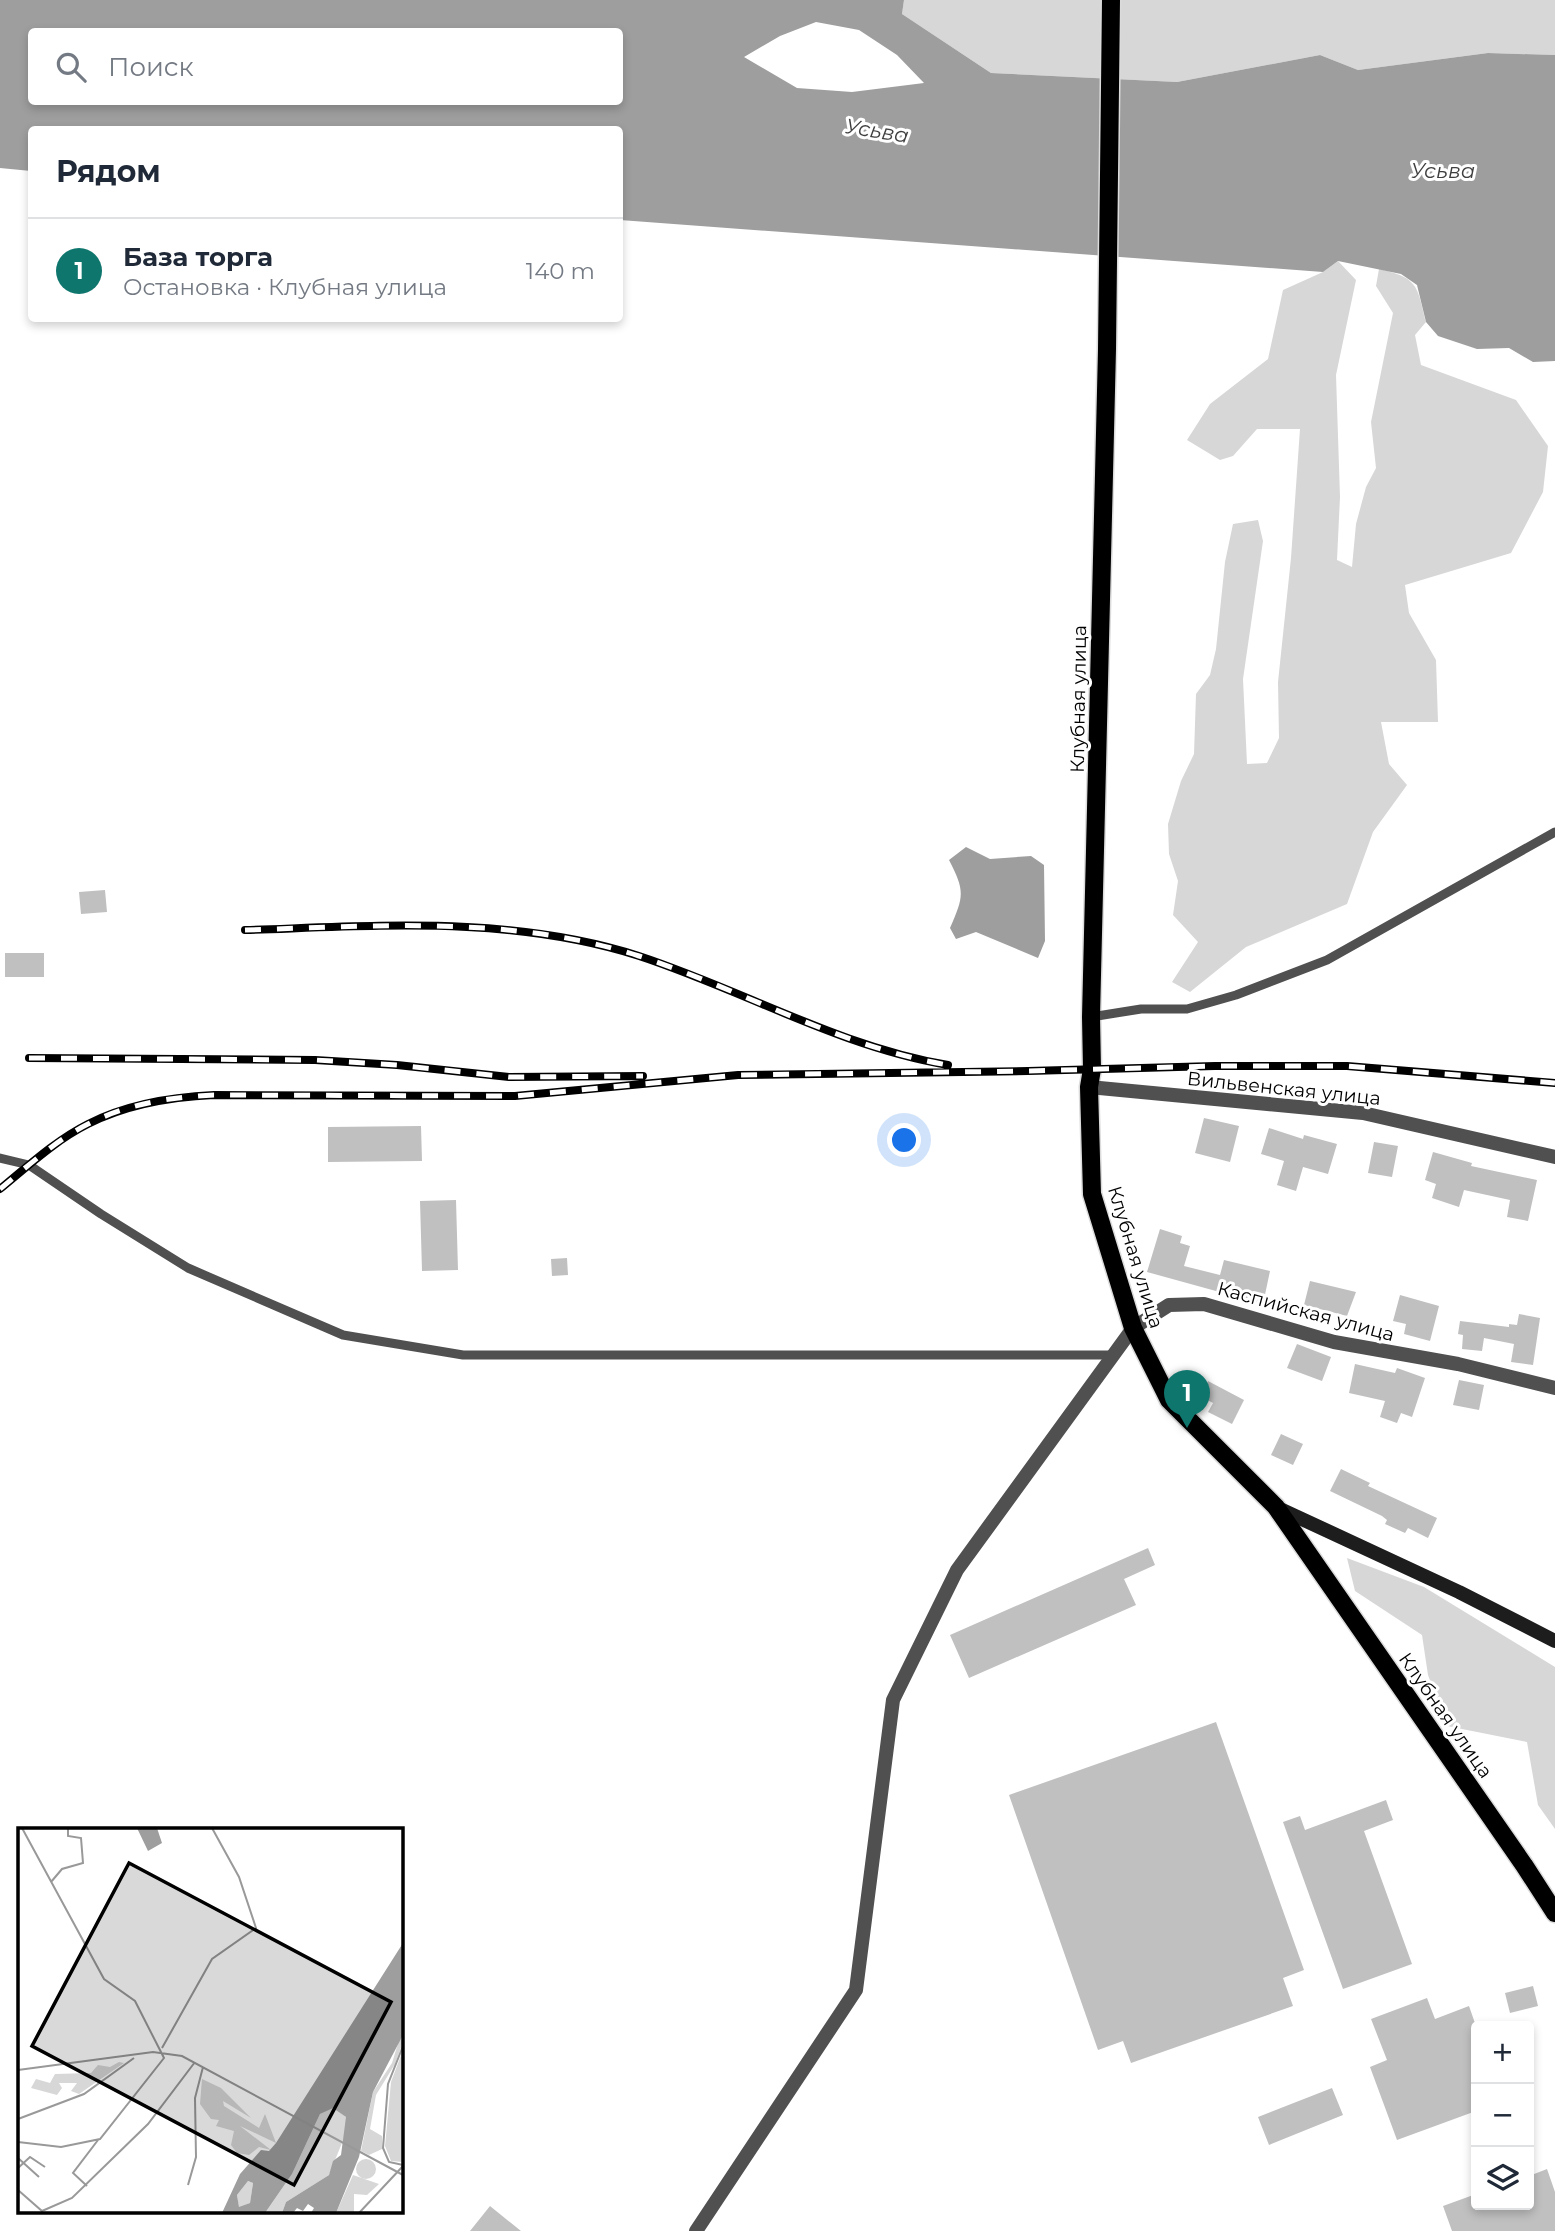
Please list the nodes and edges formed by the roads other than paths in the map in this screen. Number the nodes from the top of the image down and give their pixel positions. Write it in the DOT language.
graph roads {
  1 [pos="1111,0"];
  2 [pos="1555,832"];
  3 [pos="1091,1017"];
  4 [pos="1089,1087"];
  5 [pos="1555,1157"];
  6 [pos="0,1158"];
  7 [pos="1133,1328"];
  8 [pos="1113,1355"];
  9 [pos="1555,1388"];
  10 [pos="1276,1507"];
  11 [pos="1555,1641"];
  12 [pos="1555,1913"];
  13 [pos="696,2231"];
  1 -- 3 [label="main road, Клубная улица"];
  2 -- 3 [label="lane"];
  3 -- 4 [label="main road, Клубная улица"];
  4 -- 5 [label="street, Вильвенская улица"];
  4 -- 7 [label="main road, Клубная улица"];
  6 -- 8 [label="lane"];
  7 -- 8 [label="street"];
  7 -- 9 [label="street, Каспийская улица"];
  7 -- 10 [label="main road, Клубная улица"];
  8 -- 13 [label="street"];
  10 -- 11 [label="street"];
  10 -- 12 [label="main road, Клубная улица"];
}
